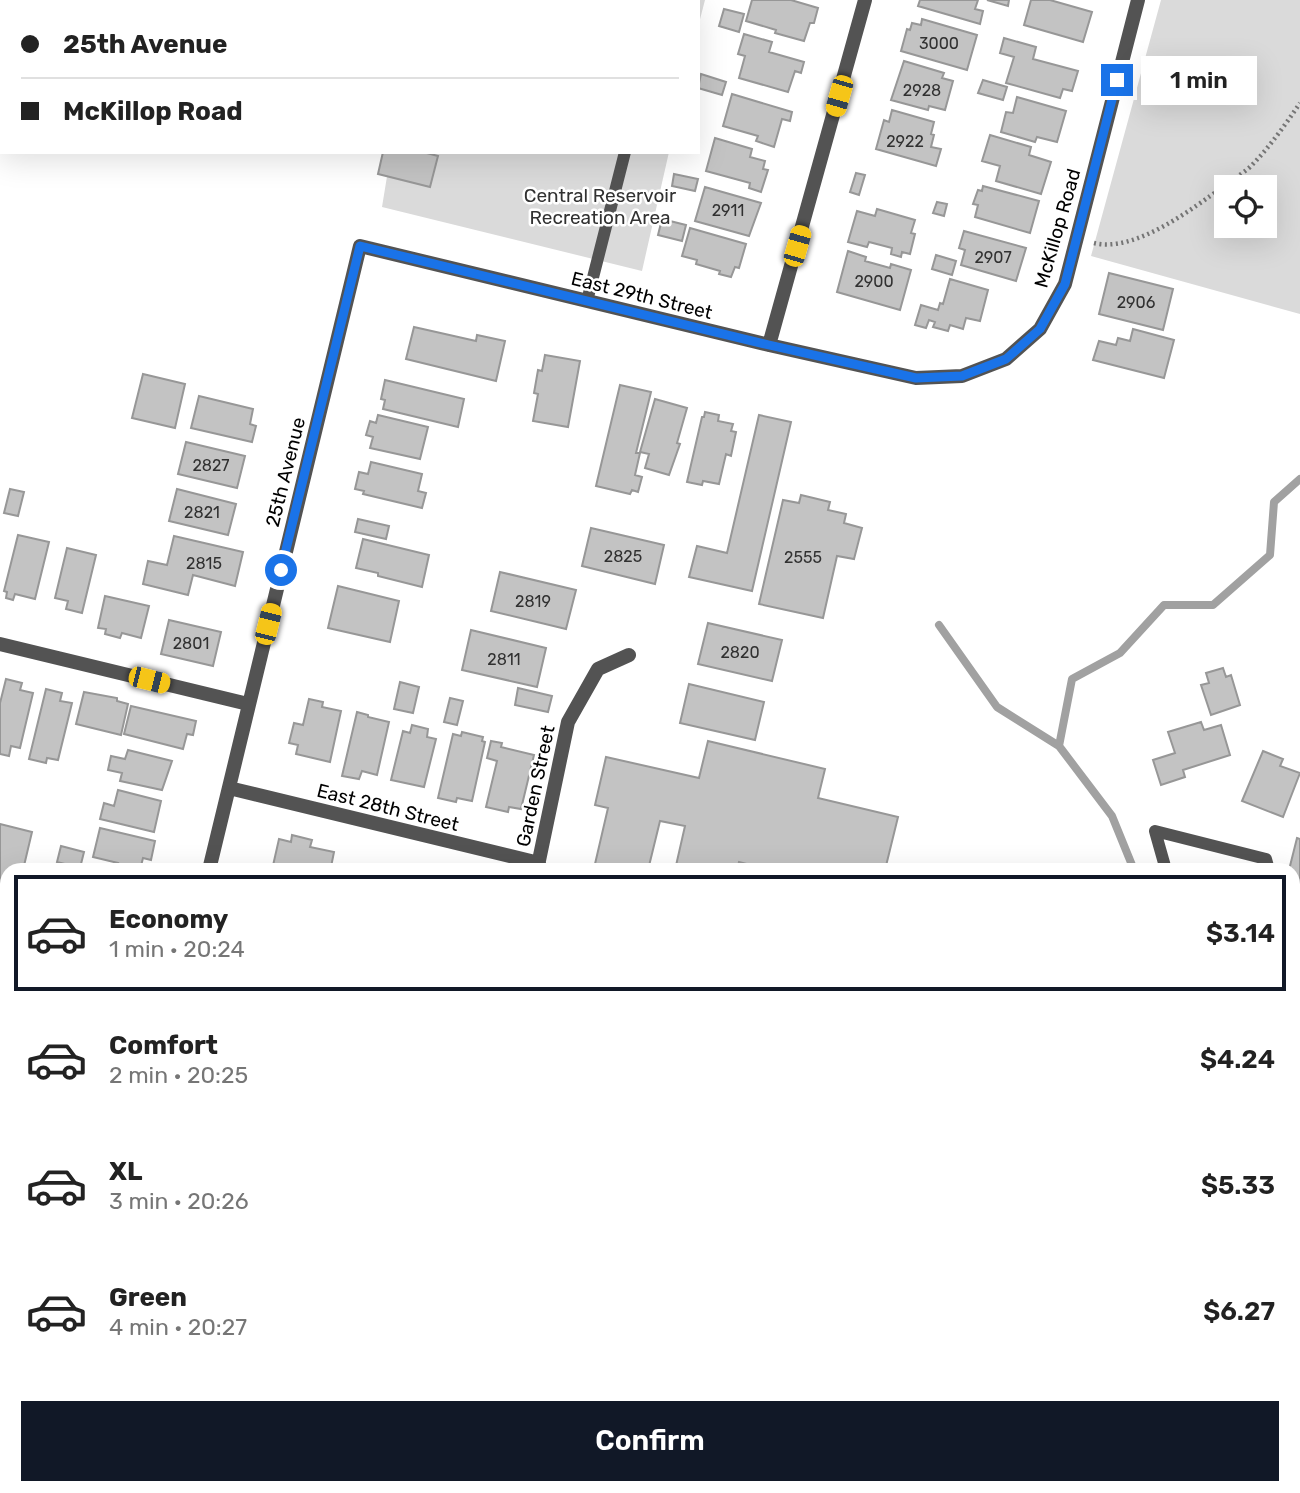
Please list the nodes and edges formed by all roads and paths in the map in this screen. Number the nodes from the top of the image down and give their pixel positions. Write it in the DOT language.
graph roads {
  1 [pos="865,0"];
  2 [pos="1138,0"];
  3 [pos="1300,103"];
  4 [pos="624,154"];
  5 [pos="1076,239"];
  6 [pos="360,246"];
  7 [pos="587,301"];
  8 [pos="769,345"];
  9 [pos="916,378"];
  10 [pos="0,644"];
  11 [pos="629,655"];
  12 [pos="248,704"];
  13 [pos="229,788"];
  14 [pos="211,863"];
  15 [pos="526,863"];
  16 [pos="539,863"];
  17 [pos="1164,863"];
  18 [pos="1267,863"];
  1 -- 8 [label="street"];
  2 -- 5 [label="street, McKillop Road"];
  3 -- 5 [label="path"];
  4 -- 7 [label="lane"];
  5 -- 9 [label="street, McKillop Road"];
  6 -- 7 [label="street, East 29th Street"];
  6 -- 12 [label="street, 25th Avenue"];
  7 -- 8 [label="street, East 29th Street"];
  8 -- 9 [label="street, East 29th Street"];
  10 -- 12 [label="street"];
  11 -- 16 [label="street, Garden Street"];
  12 -- 13 [label="street, 25th Avenue"];
  13 -- 14 [label="street, 25th Avenue"];
  13 -- 15 [label="street, East 28th Street"];
  17 -- 18 [label="lane"];
}
